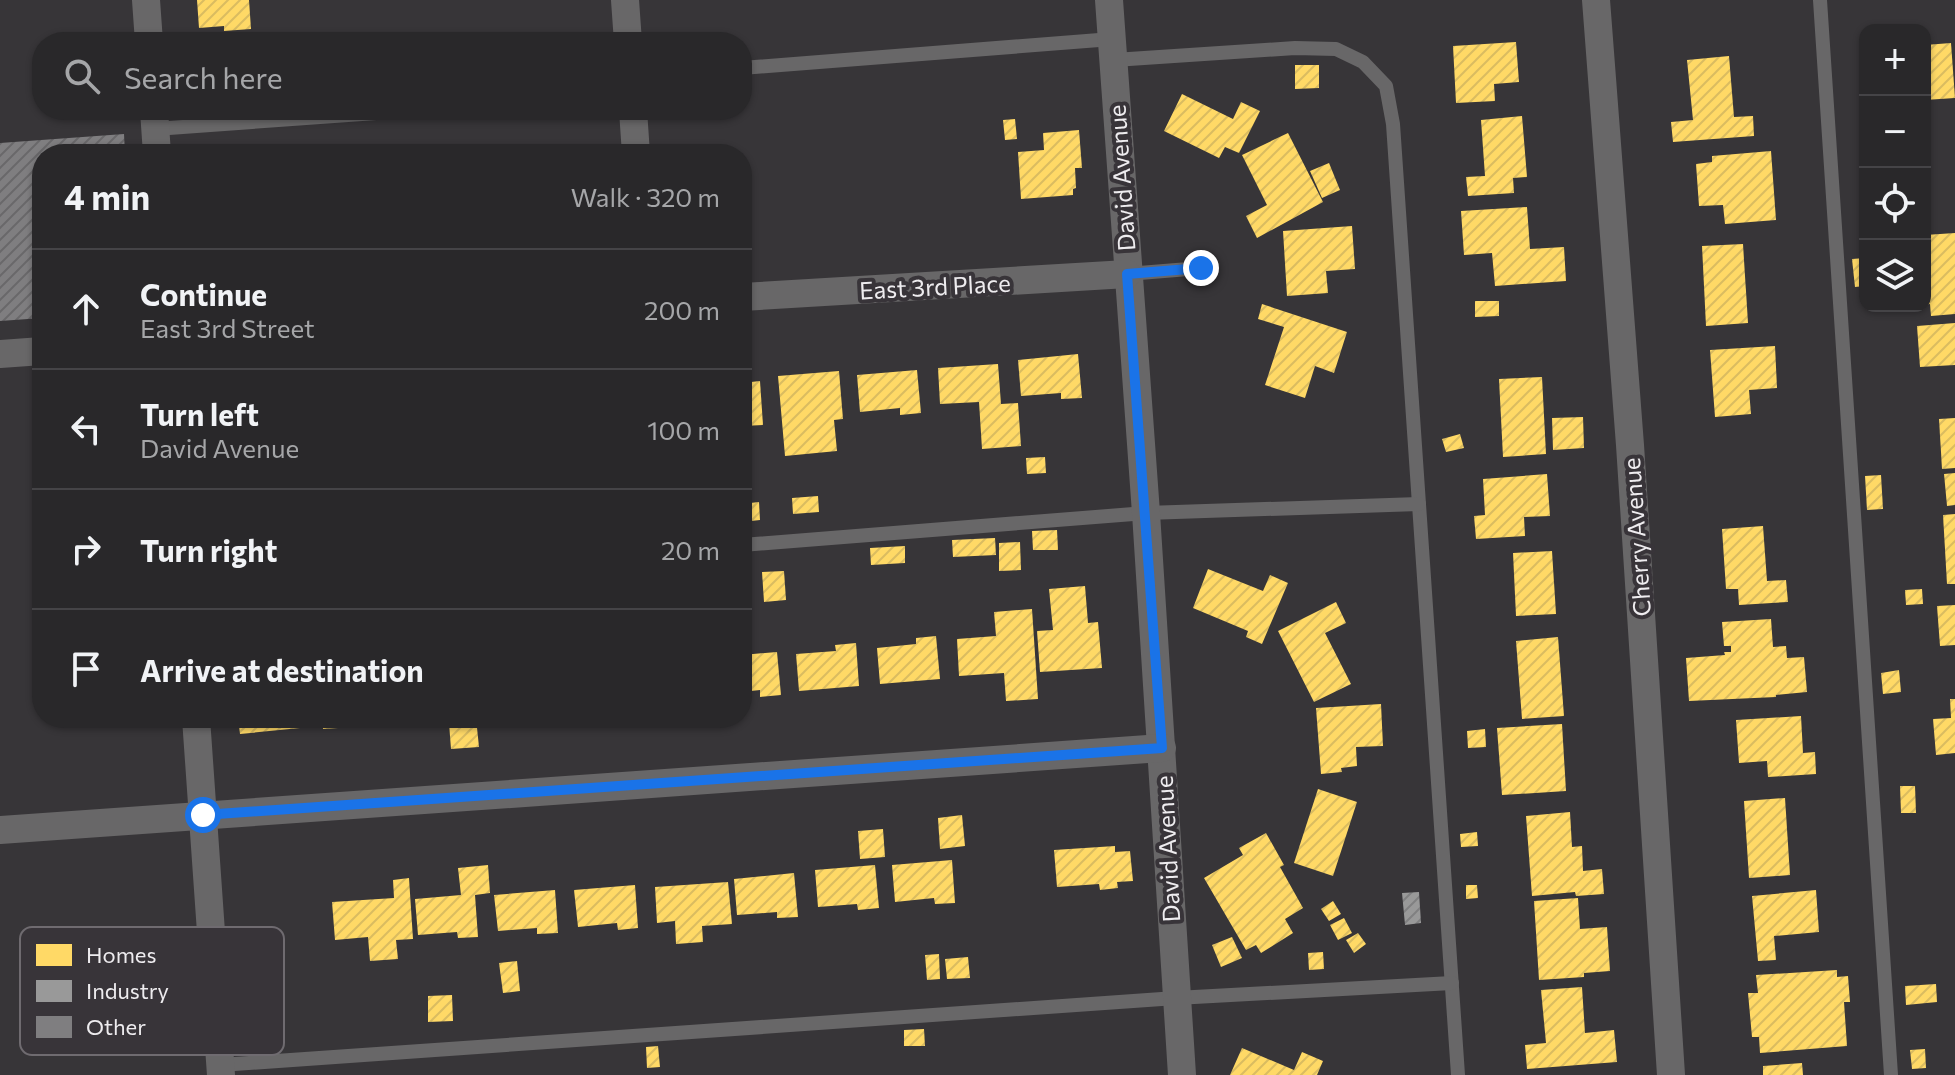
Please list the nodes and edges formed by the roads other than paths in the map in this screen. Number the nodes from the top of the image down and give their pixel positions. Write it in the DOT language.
graph roads {
  1 [pos="146,0"];
  2 [pos="625,0"];
  3 [pos="1109,0"];
  4 [pos="1596,0"];
  5 [pos="1820,0"];
  6 [pos="148,32"];
  7 [pos="627,32"];
  8 [pos="1113,50"];
  9 [pos="752,68"];
  10 [pos="293,120"];
  11 [pos="634,120"];
  12 [pos="156,131"];
  13 [pos="635,144"];
  14 [pos="1201,268"];
  15 [pos="1127,274"];
  16 [pos="752,296"];
  17 [pos="32,352"];
  18 [pos="0,354"];
  19 [pos="1419,504"];
  20 [pos="1146,513"];
  21 [pos="752,544"];
  22 [pos="197,728"];
  23 [pos="1162,748"];
  24 [pos="203,815"];
  25 [pos="0,830"];
  26 [pos="210,927"];
  27 [pos="1452,983"];
  28 [pos="1176,998"];
  29 [pos="220,1070"];
  30 [pos="1182,1075"];
  31 [pos="1458,1075"];
  32 [pos="1671,1075"];
  33 [pos="1891,1075"];
  1 -- 6 [label="street"];
  2 -- 7 [label="street"];
  3 -- 8 [label="street, David Avenue"];
  4 -- 32 [label="street, Cherry Avenue"];
  5 -- 33 [label="lane"];
  8 -- 9 [label="lane"];
  8 -- 15 [label="street, David Avenue"];
  8 -- 19 [label="lane"];
  10 -- 12 [label="lane"];
  11 -- 13 [label="street"];
  14 -- 15 [label="lane"];
  15 -- 16 [label="street, East 3rd Place"];
  15 -- 20 [label="street, David Avenue"];
  17 -- 18 [label="street"];
  19 -- 20 [label="lane"];
  19 -- 27 [label="lane"];
  20 -- 21 [label="lane"];
  20 -- 23 [label="street, David Avenue"];
  22 -- 24 [label="street"];
  23 -- 24 [label="street"];
  23 -- 28 [label="street, David Avenue"];
  24 -- 25 [label="street"];
  24 -- 26 [label="street"];
  27 -- 28 [label="lane"];
  27 -- 31 [label="lane"];
  28 -- 29 [label="lane"];
  28 -- 30 [label="street, David Avenue"];
}
